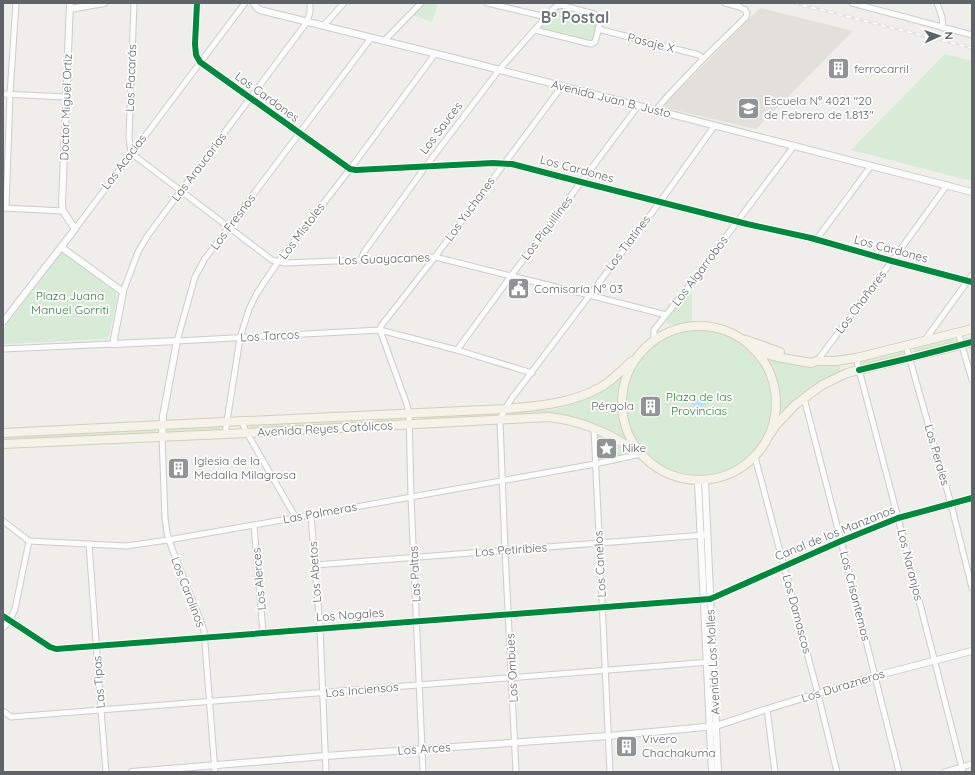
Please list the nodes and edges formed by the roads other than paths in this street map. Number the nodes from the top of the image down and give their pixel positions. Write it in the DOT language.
graph roads {
  1 [pos="16,3"];
  2 [pos="104,3"];
  3 [pos="134,3"];
  4 [pos="197,3"];
  5 [pos="245,3"];
  6 [pos="254,3"];
  7 [pos="310,3"];
  8 [pos="344,3"];
  9 [pos="421,3"];
  10 [pos="487,3"];
  11 [pos="725,3"];
  12 [pos="852,3"];
  13 [pos="937,3"];
  14 [pos="70,6"];
  15 [pos="545,18"];
  16 [pos="307,22"];
  17 [pos="323,26"];
  18 [pos="943,28"];
  19 [pos="598,29"];
  20 [pos="535,30"];
  21 [pos="972,35"];
  22 [pos="371,38"];
  23 [pos="384,41"];
  24 [pos="435,54"];
  25 [pos="703,60"];
  26 [pos="200,62"];
  27 [pos="499,70"];
  28 [pos="562,86"];
  29 [pos="3,94"];
  30 [pos="10,94"];
  31 [pos="66,97"];
  32 [pos="251,98"];
  33 [pos="638,106"];
  34 [pos="656,110"];
  35 [pos="715,125"];
  36 [pos="299,133"];
  37 [pos="794,146"];
  38 [pos="131,153"];
  39 [pos="505,163"];
  40 [pos="426,166"];
  41 [pos="871,166"];
  42 [pos="350,169"];
  43 [pos="581,182"];
  44 [pos="947,185"];
  45 [pos="181,191"];
  46 [pos="972,192"];
  47 [pos="660,202"];
  48 [pos="5,208"];
  49 [pos="63,211"];
  50 [pos="738,221"];
  51 [pos="229,227"];
  52 [pos="75,229"];
  53 [pos="816,240"];
  54 [pos="61,247"];
  55 [pos="435,257"];
  56 [pos="361,260"];
  57 [pos="892,261"];
  58 [pos="278,262"];
  59 [pos="972,275"];
  60 [pos="511,276"];
  61 [pos="970,282"];
  62 [pos="122,292"];
  63 [pos="589,295"];
  64 [pos="666,315"];
  65 [pos="3,322"];
  66 [pos="972,329"];
  67 [pos="380,330"];
  68 [pos="958,332"];
  69 [pos="740,337"];
  70 [pos="240,338"];
  71 [pos="655,339"];
  72 [pos="177,341"];
  73 [pos="925,341"];
  74 [pos="972,342"];
  75 [pos="113,344"];
  76 [pos="962,344"];
  77 [pos="906,346"];
  78 [pos="3,349"];
  79 [pos="753,349"];
  80 [pos="457,350"];
  81 [pos="856,358"];
  82 [pos="910,358"];
  83 [pos="632,361"];
  84 [pos="817,361"];
  85 [pos="859,370"];
  86 [pos="532,373"];
  87 [pos="972,380"];
  88 [pos="804,398"];
  89 [pos="505,409"];
  90 [pos="409,413"];
  91 [pos="500,420"];
  92 [pos="241,421"];
  93 [pos="226,422"];
  94 [pos="409,424"];
  95 [pos="162,425"];
  96 [pos="594,428"];
  97 [pos="3,433"];
  98 [pos="247,433"];
  99 [pos="225,434"];
  100 [pos="162,436"];
  101 [pos="768,437"];
  102 [pos="3,444"];
  103 [pos="640,453"];
  104 [pos="755,457"];
  105 [pos="595,464"];
  106 [pos="503,480"];
  107 [pos="701,481"];
  108 [pos="411,497"];
  109 [pos="972,498"];
  110 [pos="952,504"];
  111 [pos="311,515"];
  112 [pos="296,518"];
  113 [pos="898,518"];
  114 [pos="3,521"];
  115 [pos="254,525"];
  116 [pos="704,535"];
  117 [pos="168,540"];
  118 [pos="841,540"];
  119 [pos="29,541"];
  120 [pos="89,544"];
  121 [pos="599,544"];
  122 [pos="505,550"];
  123 [pos="414,557"];
  124 [pos="315,565"];
  125 [pos="784,566"];
  126 [pos="972,588"];
  127 [pos="707,599"];
  128 [pos="602,607"];
  129 [pos="509,614"];
  130 [pos="3,616"];
  131 [pos="10,620"];
  132 [pos="417,621"];
  133 [pos="3,628"];
  134 [pos="320,628"];
  135 [pos="263,633"];
  136 [pos="205,638"];
  137 [pos="96,646"];
  138 [pos="972,651"];
  139 [pos="935,660"];
  140 [pos="710,662"];
  141 [pos="605,671"];
  142 [pos="875,676"];
  143 [pos="512,678"];
  144 [pos="419,685"];
  145 [pos="322,693"];
  146 [pos="818,694"];
  147 [pos="209,701"];
  148 [pos="100,710"];
  149 [pos="767,710"];
  150 [pos="3,711"];
  151 [pos="11,717"];
  152 [pos="3,718"];
  153 [pos="713,727"];
  154 [pos="608,736"];
  155 [pos="515,742"];
  156 [pos="422,749"];
  157 [pos="325,756"];
  158 [pos="972,764"];
  159 [pos="214,765"];
  160 [pos="962,769"];
  161 [pos="106,772"];
  162 [pos="132,772"];
  163 [pos="215,772"];
  164 [pos="326,772"];
  165 [pos="423,772"];
  166 [pos="516,772"];
  167 [pos="610,772"];
  168 [pos="712,772"];
  169 [pos="718,772"];
  170 [pos="776,772"];
  171 [pos="837,772"];
  172 [pos="899,772"];
  173 [pos="945,772"];
  1 -- 30 [label="street"];
  2 -- 14 [label="street"];
  3 -- 38 [label="street, Los Pacarás"];
  4 -- 26 [label="street"];
  5 -- 26 [label="street, Las Acacias"];
  6 -- 16 [label="street, Avenida Juan B. Justo"];
  7 -- 16 [label="street, Las Araucarias"];
  8 -- 17 [label="street"];
  9 -- 23 [label="street"];
  10 -- 15 [label="street"];
  11 -- 25 [label="street"];
  12 -- 18 [label="street"];
  13 -- 18 [label="street"];
  14 -- 31 [label="street, Doctor Miguel Ortiz"];
  15 -- 19 [label="street, Los Sauces"];
  15 -- 20 [label="street, Los Sauces"];
  16 -- 17 [label="street, Avenida Juan B. Justo"];
  16 -- 32 [label="street, Las Araucarias"];
  17 -- 22 [label="street, Avenida Juan B. Justo"];
  18 -- 21 [label="street"];
  19 -- 20 [label="street"];
  19 -- 25 [label="street, Pasaje X"];
  20 -- 27 [label="street, Los Sauces"];
  22 -- 23 [label="street, Avenida Juan B. Justo"];
  22 -- 36 [label="street, Los Fresnos"];
  23 -- 24 [label="street, Avenida Juan B. Justo"];
  24 -- 27 [label="street, Avenida Juan B. Justo"];
  24 -- 42 [label="street, Los Mistoles"];
  25 -- 34 [label="street"];
  26 -- 32 [label="street, Los Cardones"];
  26 -- 38 [label="street, Las Acacias"];
  27 -- 28 [label="street, Avenida Juan B. Justo"];
  27 -- 40 [label="street, Los Sauces"];
  28 -- 33 [label="street, Avenida Juan B. Justo"];
  28 -- 39 [label="street, Los Yuchanes"];
  29 -- 30 [label="street"];
  30 -- 31 [label="street"];
  30 -- 48 [label="street"];
  31 -- 49 [label="street, Doctor Miguel Ortiz"];
  32 -- 36 [label="street, Los Cardones"];
  32 -- 45 [label="street, Las Araucarias"];
  33 -- 34 [label="street, Avenida Juan B. Justo"];
  33 -- 43 [label="street, Los Piquillines"];
  34 -- 35 [label="street, Avenida Juan B. Justo"];
  35 -- 37 [label="street, Avenida Juan B. Justo"];
  35 -- 47 [label="street, Los Tiatines"];
  36 -- 42 [label="street, Los Cardones"];
  36 -- 51 [label="street, Los Fresnos"];
  37 -- 41 [label="street, Avenida Juan B. Justo"];
  37 -- 50 [label="street, Los Algarrobos"];
  38 -- 45 [label="street"];
  38 -- 52 [label="street, Las Acacias"];
  39 -- 40 [label="street, Los Cardones"];
  39 -- 43 [label="street, Los Cardones"];
  39 -- 55 [label="street, Los Yuchanes"];
  40 -- 42 [label="street, Los Cardones"];
  40 -- 56 [label="street, Los Sauces"];
  41 -- 44 [label="street, Avenida Juan B. Justo"];
  41 -- 53 [label="street"];
  42 -- 58 [label="street, Los Mistoles"];
  43 -- 47 [label="street, Los Cardones"];
  43 -- 60 [label="street, Los Piquillines"];
  44 -- 46 [label="street, Avenida Juan B. Justo"];
  44 -- 57 [label="street, Los Chañares"];
  45 -- 51 [label="street"];
  45 -- 62 [label="street, Las Araucarias"];
  47 -- 50 [label="street, Los Cardones"];
  47 -- 63 [label="street, Los Tiatines"];
  48 -- 49 [label="street"];
  49 -- 52 [label="street"];
  50 -- 53 [label="street, Los Cardones"];
  50 -- 64 [label="street, Los Algarrobos"];
  51 -- 58 [label="street"];
  51 -- 72 [label="street, Los Fresnos"];
  52 -- 54 [label="street, Las Acacias"];
  53 -- 57 [label="street, Los Cardones"];
  54 -- 62 [label="street"];
  54 -- 65 [label="street, Las Acacias"];
  55 -- 56 [label="street, Los Guayacanes"];
  55 -- 60 [label="street, Los Guayacanes"];
  55 -- 67 [label="street, Los Yuchanes"];
  56 -- 58 [label="street, Los Guayacanes"];
  57 -- 61 [label="street, Los Cardones"];
  57 -- 84 [label="street, Los Chañares"];
  58 -- 70 [label="street, Los Mistoles"];
  59 -- 61 [label="street"];
  60 -- 63 [label="street, Los Guayacanes"];
  60 -- 80 [label="street, Los Piquillines"];
  61 -- 73 [label="street"];
  62 -- 75 [label="street, Las Araucarias"];
  63 -- 64 [label="street, Los Guayacanes"];
  63 -- 86 [label="street, Los Tiatines"];
  64 -- 71 [label="street, Los Algarrobos"];
  66 -- 68 [label="main road"];
  67 -- 70 [label="street, Los Tarcos"];
  67 -- 80 [label="street, Los Tarcos"];
  67 -- 90 [label="street"];
  68 -- 73 [label="main road"];
  68 -- 76 [label="street"];
  69 -- 71 [label="main road"];
  69 -- 79 [label="main road"];
  69 -- 84 [label="main road"];
  70 -- 72 [label="street, Los Tarcos"];
  70 -- 93 [label="street, Los Mistoles"];
  71 -- 83 [label="main road, Avenida Reyes Católicos"];
  72 -- 75 [label="street, Los Tarcos"];
  72 -- 95 [label="street, Los Fresnos"];
  73 -- 77 [label="main road"];
  74 -- 76 [label="main road"];
  75 -- 78 [label="street, Los Tarcos"];
  76 -- 82 [label="main road"];
  76 -- 87 [label="street"];
  77 -- 81 [label="main road"];
  77 -- 82 [label="street, Los Perales"];
  79 -- 84 [label="main road"];
  79 -- 101 [label="main road"];
  80 -- 86 [label="street, Los Tarcos"];
  81 -- 84 [label="main road"];
  81 -- 85 [label="street, Los Naranjos"];
  82 -- 85 [label="main road"];
  82 -- 110 [label="street, Los Perales"];
  83 -- 89 [label="main road, Avenida Reyes Católicos"];
  83 -- 103 [label="main road"];
  85 -- 88 [label="main road"];
  85 -- 113 [label="street, Los Naranjos"];
  86 -- 89 [label="street, Los Tiatines"];
  88 -- 101 [label="main road"];
  88 -- 118 [label="street, Los Crisantemos"];
  89 -- 90 [label="main road, Avenida Reyes Católicos"];
  89 -- 91 [label="street, Los Tiatines"];
  90 -- 92 [label="main road, Avenida Reyes Católicos"];
  90 -- 94 [label="street"];
  91 -- 94 [label="main road, Avenida Reyes Católicos"];
  91 -- 96 [label="main road, Avenida Reyes Católicos"];
  91 -- 106 [label="street, Los Ombúes"];
  92 -- 93 [label="main road, Avenida Reyes Católicos"];
  92 -- 98 [label="street"];
  93 -- 95 [label="main road, Avenida Reyes Católicos"];
  93 -- 99 [label="street, Los Mistoles"];
  94 -- 98 [label="main road, Avenida Reyes Católicos"];
  94 -- 108 [label="street, Las Paltas"];
  95 -- 97 [label="main road, Avenida Reyes Católicos"];
  95 -- 100 [label="street, Los Fresnos"];
  96 -- 103 [label="main road, Avenida Reyes Católicos"];
  96 -- 105 [label="street, Los Canelos"];
  98 -- 99 [label="main road, Avenida Reyes Católicos"];
  98 -- 112 [label="street"];
  99 -- 100 [label="main road, Avenida Reyes Católicos"];
  100 -- 102 [label="main road, Avenida Reyes Católicos"];
  100 -- 117 [label="street, Los Carolinos"];
  101 -- 104 [label="main road"];
  103 -- 105 [label="street, Las Palmeras"];
  103 -- 107 [label="main road"];
  104 -- 107 [label="main road"];
  104 -- 125 [label="street, Los Damascos"];
  105 -- 106 [label="street, Las Palmeras"];
  105 -- 121 [label="street, Los Canelos"];
  106 -- 108 [label="street, Las Palmeras"];
  106 -- 122 [label="street, Los Ombúes"];
  107 -- 116 [label="street, Avenida Los Molles"];
  108 -- 111 [label="street, Las Palmeras"];
  108 -- 123 [label="street, Las Paltas"];
  109 -- 110 [label="street, Canal de los Manzanos"];
  110 -- 113 [label="street, Canal de los Manzanos"];
  110 -- 126 [label="street, Los Perales"];
  111 -- 112 [label="street, Las Palmeras"];
  111 -- 124 [label="street, Los Abetos"];
  112 -- 115 [label="street, Las Palmeras"];
  113 -- 118 [label="street, Canal de los Manzanos"];
  113 -- 139 [label="street, Los Naranjos"];
  114 -- 119 [label="street"];
  115 -- 117 [label="street, Las Palmeras"];
  115 -- 135 [label="street, Los Alerces"];
  116 -- 121 [label="street, Los Petiribíes"];
  116 -- 127 [label="street, Avenida Los Molles"];
  117 -- 120 [label="street, Las Palmeras"];
  117 -- 136 [label="street, Los Carolinos"];
  118 -- 125 [label="street, Canal de los Manzanos"];
  118 -- 142 [label="street, Los Crisantemos"];
  119 -- 120 [label="street, Las Palmeras"];
  119 -- 131 [label="street"];
  120 -- 137 [label="street, Las Tipas"];
  121 -- 122 [label="street, Los Petiribíes"];
  121 -- 128 [label="street, Los Canelos"];
  122 -- 123 [label="street, Los Petiribíes"];
  122 -- 129 [label="street, Los Ombúes"];
  123 -- 124 [label="street, Los Petiribíes"];
  123 -- 132 [label="street, Las Paltas"];
  124 -- 134 [label="street, Los Abetos"];
  125 -- 127 [label="street, Canal de los Manzanos"];
  125 -- 146 [label="street, Los Damascos"];
  127 -- 128 [label="street, Los Nogales"];
  127 -- 140 [label="street, Avenida Los Molles"];
  128 -- 129 [label="street, Los Nogales"];
  128 -- 141 [label="street, Los Canelos"];
  129 -- 132 [label="street, Los Nogales"];
  129 -- 143 [label="street, Los Ombúes"];
  130 -- 131 [label="street, Los Nogales"];
  131 -- 133 [label="street"];
  131 -- 137 [label="street, Los Nogales"];
  132 -- 134 [label="street, Los Nogales"];
  132 -- 144 [label="street, Las Paltas"];
  134 -- 135 [label="street, Los Nogales"];
  134 -- 145 [label="street, Los Abetos"];
  135 -- 136 [label="street, Los Nogales"];
  136 -- 137 [label="street, Los Nogales"];
  136 -- 147 [label="street, Los Carolinos"];
  137 -- 148 [label="street, Las Tipas"];
  138 -- 139 [label="street, Los Durazneros"];
  139 -- 142 [label="street, Los Durazneros"];
  139 -- 160 [label="street, Los Naranjos"];
  140 -- 141 [label="street, Los Inciensos"];
  140 -- 153 [label="street, Avenida Los Molles"];
  141 -- 143 [label="street, Los Inciensos"];
  141 -- 154 [label="street, Los Canelos"];
  142 -- 146 [label="street, Los Durazneros"];
  142 -- 172 [label="street, Los Crisantemos"];
  143 -- 144 [label="street, Los Inciensos"];
  143 -- 155 [label="street, Los Ombúes"];
  144 -- 145 [label="street, Los Inciensos"];
  144 -- 156 [label="street, Las Paltas"];
  145 -- 147 [label="street, Los Inciensos"];
  145 -- 157 [label="street, Los Abetos"];
  146 -- 149 [label="street, Los Durazneros"];
  146 -- 171 [label="street, Los Damascos"];
  147 -- 148 [label="street, Los Inciensos"];
  147 -- 159 [label="street, Los Carolinos"];
  148 -- 151 [label="street, Los Inciensos"];
  148 -- 161 [label="street, Las Tipas"];
  149 -- 153 [label="street, Los Durazneros"];
  149 -- 170 [label="street"];
  150 -- 151 [label="street"];
  151 -- 152 [label="street, Los Inciensos"];
  153 -- 154 [label="street, Los Arces"];
  153 -- 168 [label="street, Avenida Los Molles"];
  153 -- 169 [label="street, Avenida Los Molles"];
  154 -- 155 [label="street, Los Arces"];
  154 -- 167 [label="street, Los Canelos"];
  155 -- 156 [label="street, Los Arces"];
  155 -- 166 [label="street, Los Ombúes"];
  156 -- 157 [label="street, Los Arces"];
  156 -- 165 [label="street, Las Paltas"];
  157 -- 159 [label="street, Los Arces"];
  157 -- 164 [label="street, Los Abetos"];
  158 -- 160 [label="street"];
  159 -- 162 [label="street, Los Arces"];
  159 -- 163 [label="street, Los Carolinos"];
  160 -- 173 [label="street"];
}
